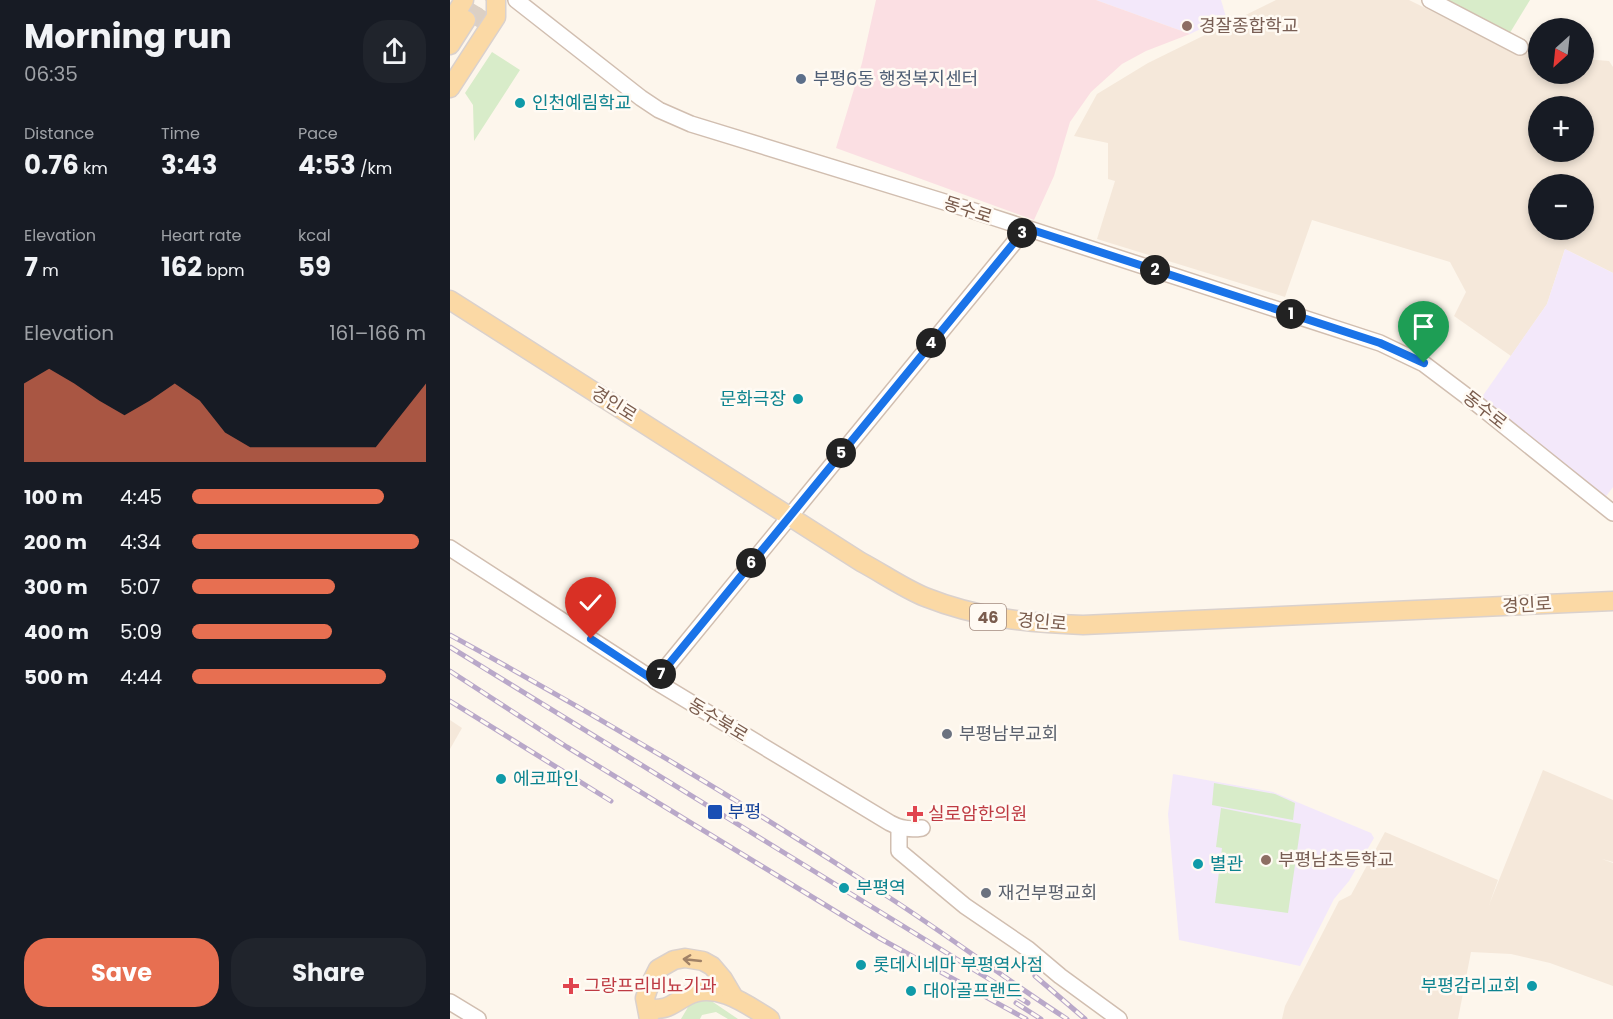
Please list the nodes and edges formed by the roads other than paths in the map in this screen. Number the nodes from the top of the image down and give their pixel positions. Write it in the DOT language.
graph roads {
  1 [pos="464,0"];
  2 [pos="496,0"];
  3 [pos="516,0"];
  4 [pos="1430,0"];
  5 [pos="464,23"];
  6 [pos="450,45"];
  7 [pos="1520,47"];
  8 [pos="450,70"];
  9 [pos="450,88"];
  10 [pos="1026,228"];
  11 [pos="450,300"];
  12 [pos="1613,513"];
  13 [pos="789,517"];
  14 [pos="450,548"];
  15 [pos="1613,601"];
  16 [pos="655,681"];
  17 [pos="899,828"];
  18 [pos="922,828"];
  19 [pos="733,996"];
  20 [pos="450,1002"];
  21 [pos="648,1014"];
  22 [pos="478,1019"];
  23 [pos="770,1019"];
  24 [pos="1119,1019"];
  1 -- 5 [label="main road"];
  2 -- 9 [label="main road"];
  3 -- 10 [label="street, 동수로"];
  4 -- 7 [label="street"];
  5 -- 6 [label="main road"];
  5 -- 8 [label="main road"];
  10 -- 12 [label="street, 동수로"];
  10 -- 13 [label="street"];
  11 -- 13 [label="main road, 경인로 / 46"];
  13 -- 15 [label="main road, 경인로 / 46"];
  13 -- 16 [label="street"];
  14 -- 16 [label="street, 동수북로"];
  16 -- 17 [label="street, 동수북로"];
  17 -- 18 [label="street"];
  17 -- 24 [label="street"];
  19 -- 21 [label="main road"];
  19 -- 21 [label="main road, one-way"];
  19 -- 23 [label="main road"];
  20 -- 22 [label="street"];
}
